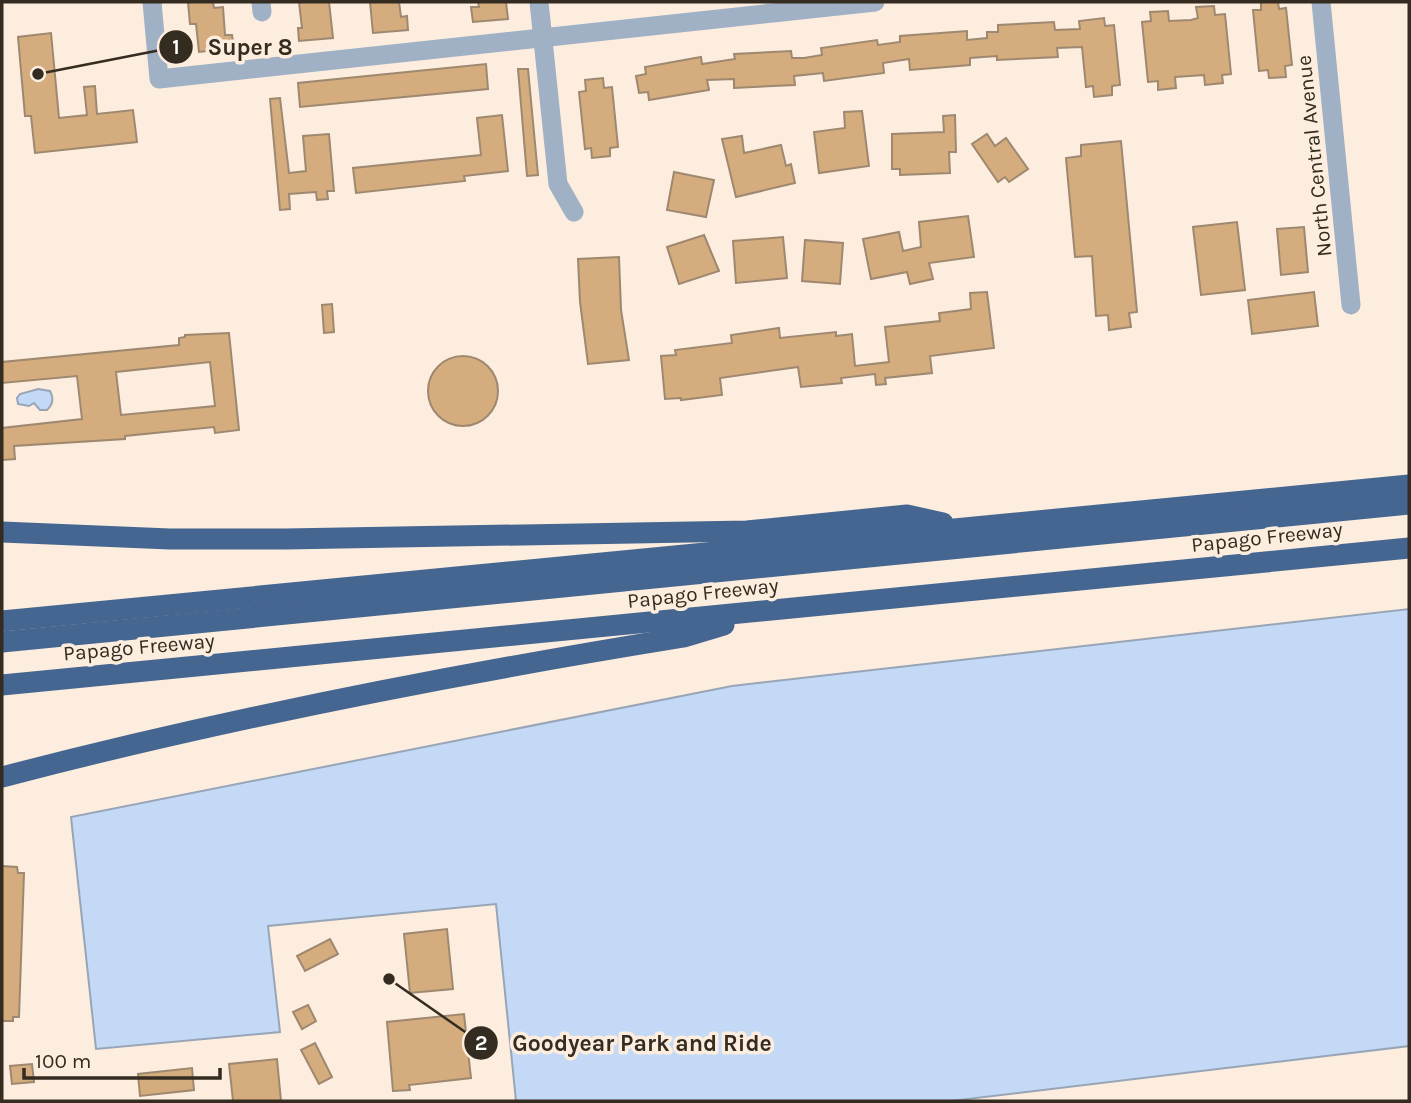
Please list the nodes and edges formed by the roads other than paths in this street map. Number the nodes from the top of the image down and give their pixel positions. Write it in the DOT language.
graph roads {
  1 [pos="152,2"];
  2 [pos="539,2"];
  3 [pos="875,2"];
  4 [pos="1321,2"];
  5 [pos="543,37"];
  6 [pos="574,212"];
  7 [pos="1351,305"];
  8 [pos="1409,485"];
  9 [pos="1409,504"];
  10 [pos="962,528"];
  11 [pos="2,532"];
  12 [pos="1409,548"];
  13 [pos="777,610"];
  14 [pos="2,621"];
  15 [pos="2,642"];
  16 [pos="2,685"];
  17 [pos="2,777"];
  1 -- 5 [label="street"];
  2 -- 5 [label="street"];
  3 -- 5 [label="street"];
  4 -- 7 [label="street, North Central Avenue"];
  5 -- 6 [label="street"];
  8 -- 10 [label="highway, Papago Freeway"];
  9 -- 15 [label="highway"];
  10 -- 11 [label="highway"];
  10 -- 14 [label="highway, Papago Freeway"];
  12 -- 13 [label="highway, Papago Freeway"];
  13 -- 16 [label="highway, Papago Freeway"];
  13 -- 17 [label="highway"];
}
